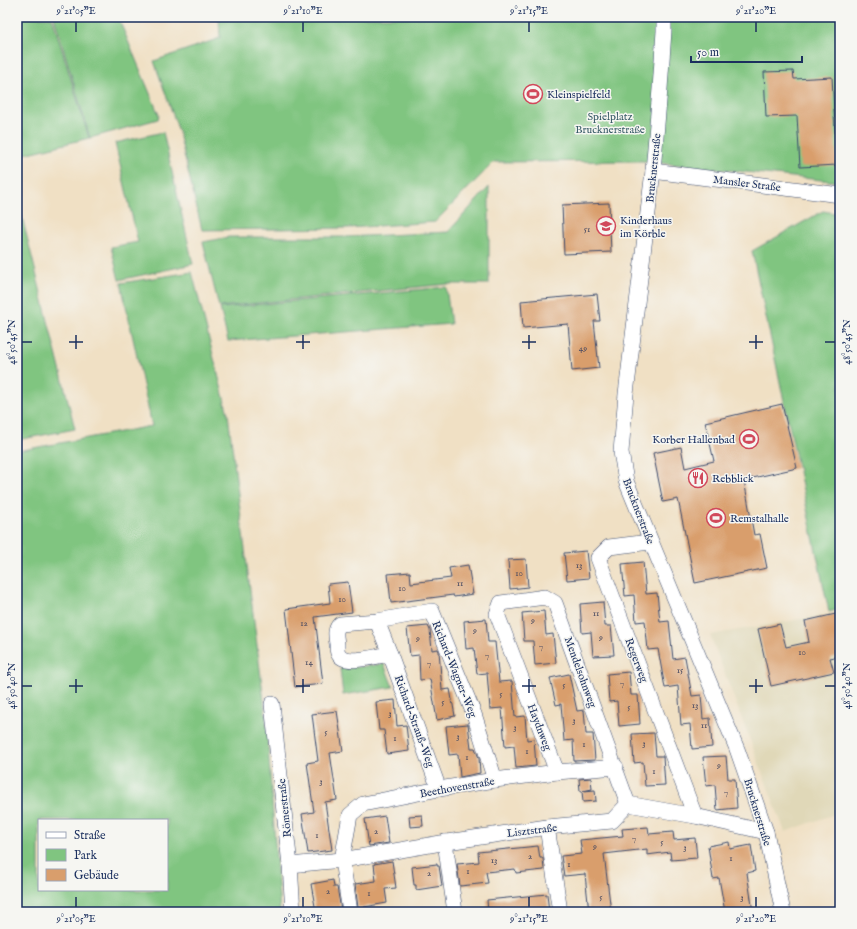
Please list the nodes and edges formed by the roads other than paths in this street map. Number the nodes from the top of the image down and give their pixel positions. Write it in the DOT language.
graph roads {
  1 [pos="664,17"];
  2 [pos="653,171"];
  3 [pos="840,195"];
  4 [pos="650,542"];
  5 [pos="497,614"];
  6 [pos="377,621"];
  7 [pos="390,654"];
  8 [pos="272,704"];
  9 [pos="616,767"];
  10 [pos="557,772"];
  11 [pos="495,780"];
  12 [pos="439,789"];
  13 [pos="628,804"];
  14 [pos="695,816"];
  15 [pos="547,827"];
  16 [pos="766,832"];
  17 [pos="445,842"];
  18 [pos="342,860"];
  19 [pos="290,865"];
  20 [pos="293,912"];
  21 [pos="350,912"];
  22 [pos="455,912"];
  23 [pos="560,912"];
  24 [pos="782,912"];
  1 -- 2 [label="street, Brucknerstraße"];
  2 -- 3 [label="street, Mansler Straße"];
  2 -- 4 [label="street, Brucknerstraße"];
  4 -- 14 [label="street, Regerweg"];
  4 -- 16 [label="street, Brucknerstraße"];
  5 -- 9 [label="street, Mendelsohnweg"];
  5 -- 10 [label="street, Haydnweg"];
  6 -- 7 [label="street, Richard-Strauß-Weg"];
  6 -- 7 [label="street"];
  6 -- 11 [label="street, Richard-Wagner-Weg"];
  7 -- 12 [label="street, Richard-Strauß-Weg"];
  8 -- 19 [label="street, Römerstraße"];
  9 -- 10 [label="street, Beethovenstraße"];
  9 -- 13 [label="street, Mendelsohnweg"];
  10 -- 11 [label="street, Beethovenstraße"];
  11 -- 12 [label="street, Beethovenstraße"];
  12 -- 18 [label="street, Beethovenstraße"];
  13 -- 14 [label="street"];
  13 -- 15 [label="street, Lisztstraße"];
  14 -- 16 [label="street"];
  15 -- 17 [label="street, Lisztstraße"];
  15 -- 23 [label="street"];
  16 -- 24 [label="street, Brucknerstraße"];
  17 -- 18 [label="street, Lisztstraße"];
  17 -- 22 [label="street"];
  18 -- 19 [label="street, Lisztstraße"];
  18 -- 21 [label="street, Beethovenstraße"];
  19 -- 20 [label="street, Römerstraße"];
}
